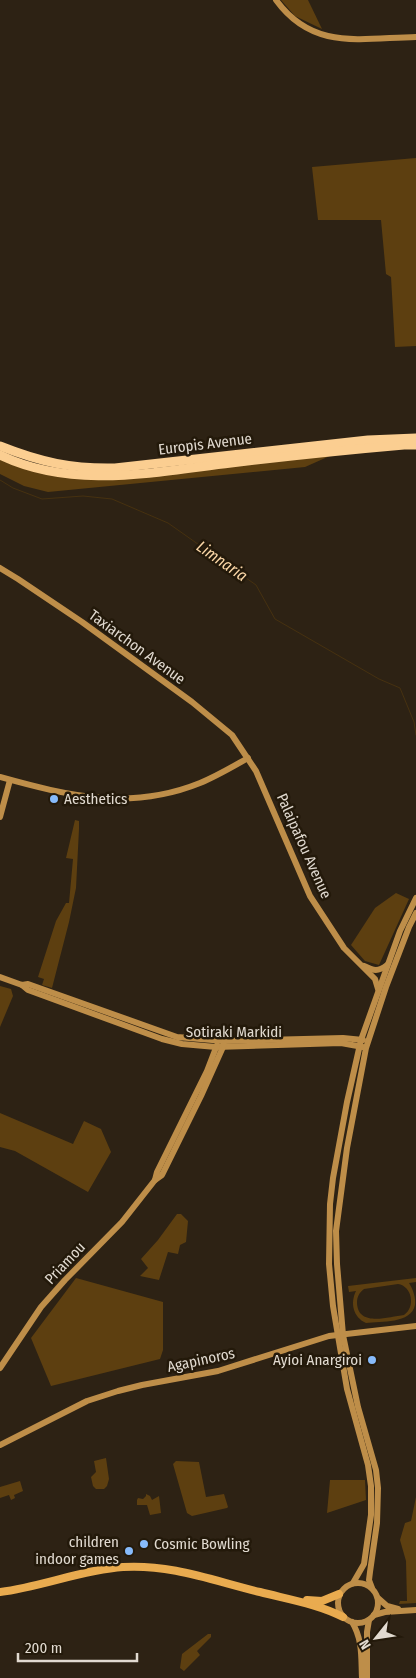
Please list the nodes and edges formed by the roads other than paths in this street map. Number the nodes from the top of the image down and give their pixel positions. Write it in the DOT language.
graph roads {
  1 [pos="276,0"];
  2 [pos="416,37"];
  3 [pos="416,438"];
  4 [pos="416,445"];
  5 [pos="0,446"];
  6 [pos="0,455"];
  7 [pos="0,568"];
  8 [pos="248,758"];
  9 [pos="0,777"];
  10 [pos="10,780"];
  11 [pos="0,817"];
  12 [pos="416,898"];
  13 [pos="416,913"];
  14 [pos="361,964"];
  15 [pos="387,964"];
  16 [pos="0,977"];
  17 [pos="22,985"];
  18 [pos="378,990"];
  19 [pos="360,1043"];
  20 [pos="220,1044"];
  21 [pos="367,1045"];
  22 [pos="204,1046"];
  23 [pos="211,1062"];
  24 [pos="155,1180"];
  25 [pos="416,1326"];
  26 [pos="340,1335"];
  27 [pos="0,1368"];
  28 [pos="0,1446"];
  29 [pos="353,1583"];
  30 [pos="237,1585"];
  31 [pos="372,1588"];
  32 [pos="0,1592"];
  33 [pos="339,1594"];
  34 [pos="378,1598"];
  35 [pos="416,1610"];
  36 [pos="343,1617"];
  37 [pos="372,1618"];
  38 [pos="352,1622"];
  39 [pos="362,1678"];
  40 [pos="367,1678"];
  1 -- 2 [label="main road"];
  3 -- 5 [label="highway, Europis Avenue"];
  4 -- 6 [label="highway, Europis Avenue"];
  7 -- 8 [label="main road, Taxiarchon Avenue"];
  8 -- 10 [label="main road"];
  8 -- 14 [label="main road, Palaipafou Avenue"];
  9 -- 10 [label="main road"];
  10 -- 11 [label="main road"];
  12 -- 15 [label="main road"];
  13 -- 21 [label="main road"];
  14 -- 15 [label="main road"];
  14 -- 18 [label="main road, Palaipafou Avenue"];
  15 -- 18 [label="main road"];
  16 -- 17 [label="main road, Sotiraki Markidi"];
  17 -- 20 [label="main road, Sotiraki Markidi"];
  17 -- 22 [label="main road, Sotiraki Markidi"];
  18 -- 19 [label="main road"];
  19 -- 20 [label="main road, Sotiraki Markidi"];
  19 -- 21 [label="main road, Sotiraki Markidi"];
  19 -- 26 [label="main road"];
  20 -- 22 [label="main road, Sotiraki Markidi"];
  20 -- 23 [label="main road, Priamou"];
  20 -- 24 [label="main road, Priamou"];
  21 -- 26 [label="main road"];
  22 -- 23 [label="main road"];
  23 -- 24 [label="main road, Priamou"];
  24 -- 27 [label="main road, Priamou"];
  25 -- 26 [label="main road, Agapinoros"];
  26 -- 28 [label="main road, Agapinoros"];
  26 -- 29 [label="main road"];
  26 -- 31 [label="main road"];
  29 -- 31 [label="main road"];
  29 -- 33 [label="main road"];
  30 -- 32 [label="main road"];
  30 -- 33 [label="main road"];
  30 -- 36 [label="main road"];
  31 -- 34 [label="main road"];
  33 -- 36 [label="main road"];
  34 -- 35 [label="main road"];
  34 -- 37 [label="main road"];
  35 -- 37 [label="main road"];
  36 -- 38 [label="main road"];
  37 -- 38 [label="main road"];
  37 -- 40 [label="main road"];
  38 -- 39 [label="main road"];
}
